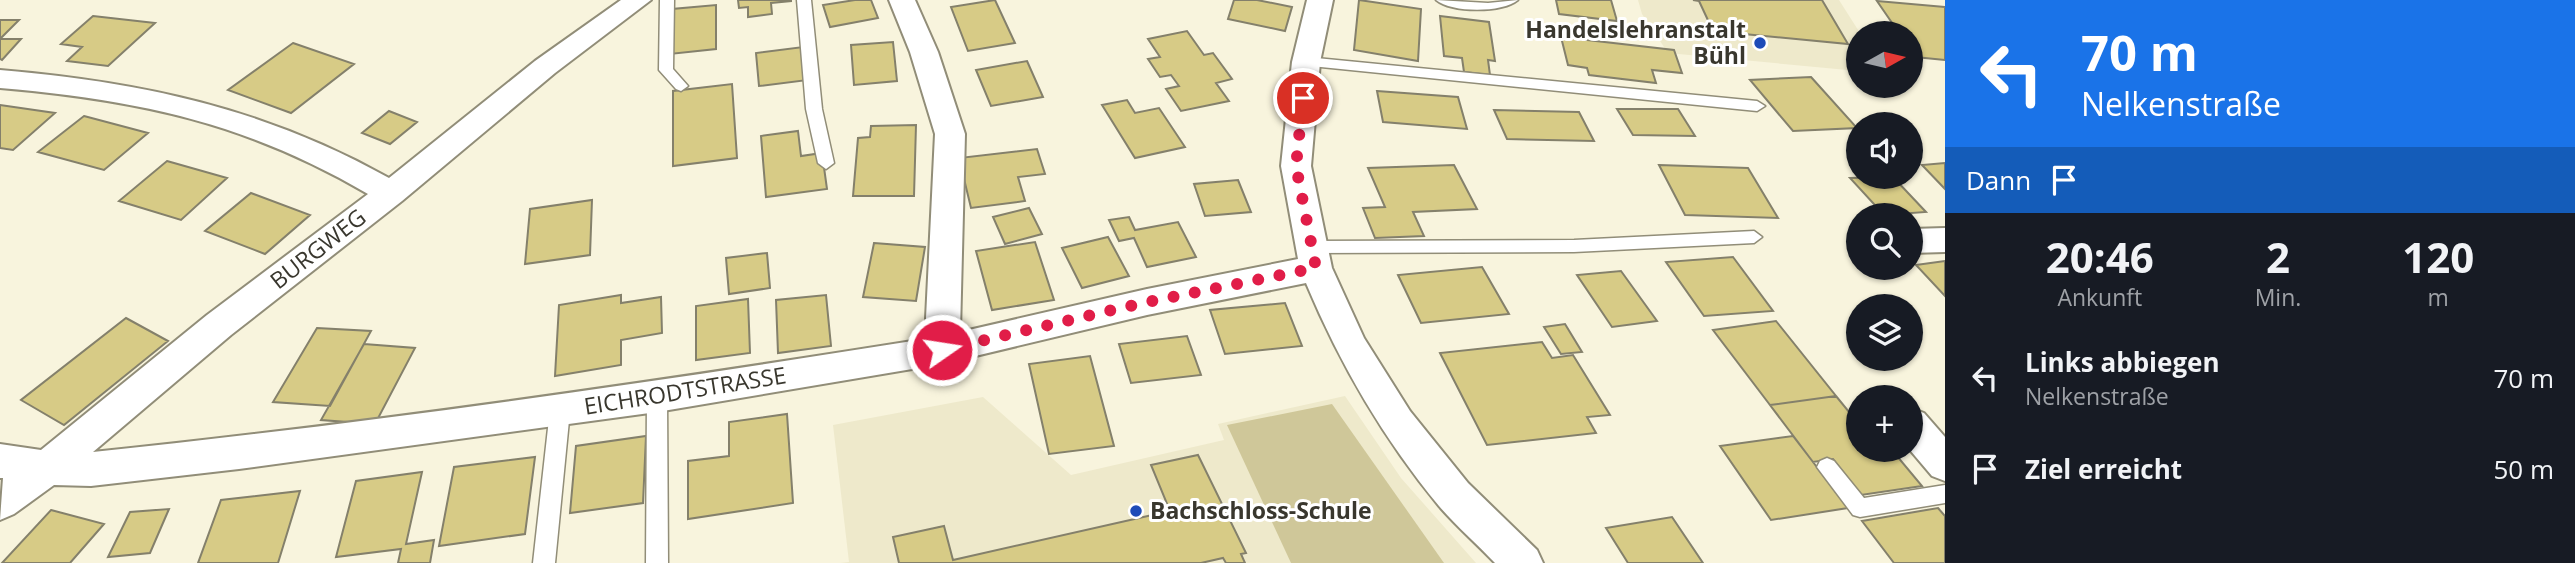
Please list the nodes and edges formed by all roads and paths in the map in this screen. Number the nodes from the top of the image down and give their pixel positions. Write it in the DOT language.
graph roads {
  1 [pos="638,0"];
  2 [pos="667,0"];
  3 [pos="804,0"];
  4 [pos="902,0"];
  5 [pos="1320,0"];
  6 [pos="1443,0"];
  7 [pos="1511,0"];
  8 [pos="1306,62"];
  9 [pos="0,79"];
  10 [pos="681,86"];
  11 [pos="1757,106"];
  12 [pos="827,163"];
  13 [pos="391,192"];
  14 [pos="1754,237"];
  15 [pos="1945,240"];
  16 [pos="1923,241"];
  17 [pos="1314,257"];
  18 [pos="942,350"];
  19 [pos="657,397"];
  20 [pos="560,410"];
  21 [pos="1923,438"];
  22 [pos="0,461"];
  23 [pos="1945,464"];
  24 [pos="1827,467"];
  25 [pos="47,468"];
  26 [pos="1945,494"];
  27 [pos="0,502"];
  28 [pos="544,563"];
  29 [pos="657,563"];
  30 [pos="1523,563"];
  1 -- 13 [label="street, BURGWEG"];
  2 -- 10 [label="lane"];
  3 -- 12 [label="lane"];
  4 -- 18 [label="street"];
  5 -- 8 [label="street"];
  6 -- 7 [label="lane"];
  8 -- 11 [label="lane"];
  8 -- 17 [label="street"];
  9 -- 13 [label="street"];
  13 -- 25 [label="street, BURGWEG"];
  14 -- 17 [label="lane"];
  15 -- 16 [label="street"];
  17 -- 18 [label="street, EICHRODTSTRASSE"];
  17 -- 30 [label="street"];
  18 -- 19 [label="street, EICHRODTSTRASSE"];
  19 -- 20 [label="street, EICHRODTSTRASSE"];
  19 -- 29 [label="lane"];
  20 -- 25 [label="street, EICHRODTSTRASSE"];
  20 -- 28 [label="lane"];
  21 -- 23 [label="street"];
  22 -- 25 [label="street, EICHRODTSTRASSE"];
  24 -- 26 [label="lane"];
  25 -- 27 [label="street, BURGWEG"];
}
